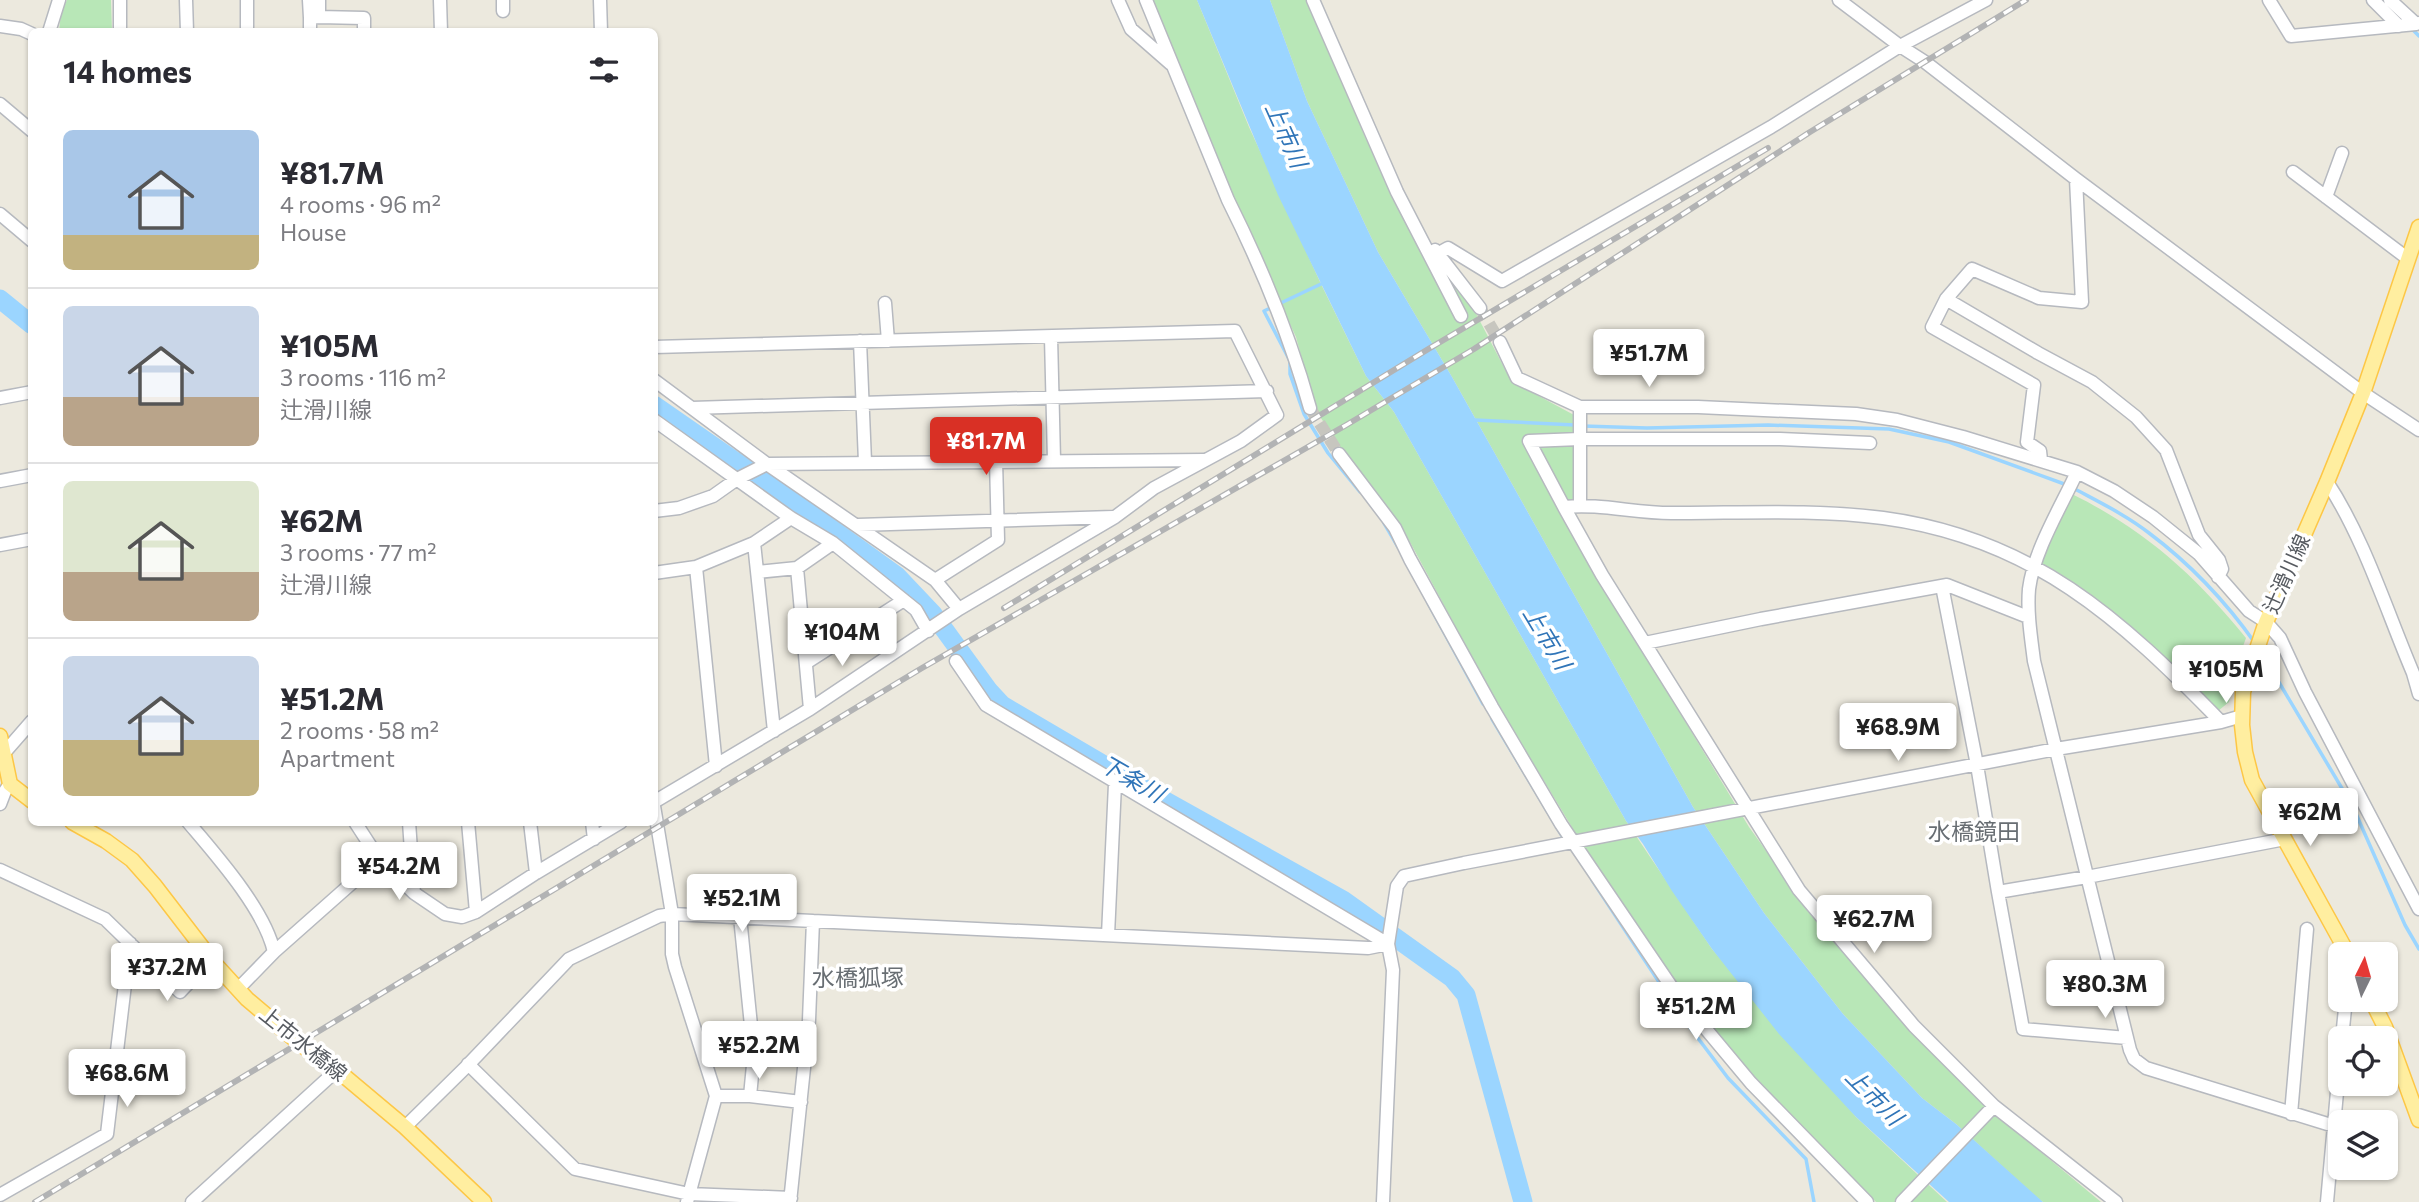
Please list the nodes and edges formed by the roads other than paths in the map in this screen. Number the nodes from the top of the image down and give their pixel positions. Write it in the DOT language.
graph roads {
  1 [pos="59,0"];
  2 [pos="120,0"];
  3 [pos="186,0"];
  4 [pos="247,0"];
  5 [pos="309,0"];
  6 [pos="319,0"];
  7 [pos="440,0"];
  8 [pos="600,0"];
  9 [pos="1118,0"];
  10 [pos="1146,0"];
  11 [pos="1313,0"];
  12 [pos="1839,0"];
  13 [pos="1986,0"];
  14 [pos="2269,0"];
  15 [pos="2373,0"];
  16 [pos="2390,0"];
  17 [pos="314,18"];
  18 [pos="2418,23"];
  19 [pos="0,26"];
  20 [pos="2399,26"];
  21 [pos="51,28"];
  22 [pos="120,28"];
  23 [pos="187,28"];
  24 [pos="247,28"];
  25 [pos="311,28"];
  26 [pos="364,28"];
  27 [pos="441,28"];
  28 [pos="601,28"];
  29 [pos="28,32"];
  30 [pos="1900,46"];
  31 [pos="1174,67"];
  32 [pos="0,104"];
  33 [pos="28,128"];
  34 [pos="2342,153"];
  35 [pos="2293,172"];
  36 [pos="2076,179"];
  37 [pos="2326,197"];
  38 [pos="0,214"];
  39 [pos="2419,227"];
  40 [pos="1419,235"];
  41 [pos="28,238"];
  42 [pos="2413,250"];
  43 [pos="1439,253"];
  44 [pos="1946,299"];
  45 [pos="886,303"];
  46 [pos="1480,308"];
  47 [pos="1461,316"];
  48 [pos="1051,337"];
  49 [pos="860,341"];
  50 [pos="888,341"];
  51 [pos="1500,342"];
  52 [pos="658,347"];
  53 [pos="658,383"];
  54 [pos="1267,391"];
  55 [pos="28,393"];
  56 [pos="2363,393"];
  57 [pos="1052,396"];
  58 [pos="0,398"];
  59 [pos="862,402"];
  60 [pos="1580,407"];
  61 [pos="692,408"];
  62 [pos="1310,408"];
  63 [pos="658,423"];
  64 [pos="2419,430"];
  65 [pos="1580,439"];
  66 [pos="1870,443"];
  67 [pos="1339,454"];
  68 [pos="996,460"];
  69 [pos="1054,460"];
  70 [pos="1204,460"];
  71 [pos="2040,460"];
  72 [pos="865,462"];
  73 [pos="764,465"];
  74 [pos="2077,472"];
  75 [pos="28,476"];
  76 [pos="740,477"];
  77 [pos="0,481"];
  78 [pos="2327,482"];
  79 [pos="1580,505"];
  80 [pos="1564,506"];
  81 [pos="658,511"];
  82 [pos="1115,517"];
  83 [pos="791,518"];
  84 [pos="998,520"];
  85 [pos="858,525"];
  86 [pos="28,540"];
  87 [pos="754,543"];
  88 [pos="833,543"];
  89 [pos="0,545"];
  90 [pos="2034,565"];
  91 [pos="696,567"];
  92 [pos="797,568"];
  93 [pos="658,572"];
  94 [pos="758,572"];
  95 [pos="2218,577"];
  96 [pos="935,580"];
  97 [pos="1942,586"];
  98 [pos="904,600"];
  99 [pos="956,611"];
  100 [pos="2028,617"];
  101 [pos="2265,625"];
  102 [pos="931,629"];
  103 [pos="1645,643"];
  104 [pos="956,661"];
  105 [pos="806,663"];
  106 [pos="2416,673"];
  107 [pos="2419,694"];
  108 [pos="810,709"];
  109 [pos="2242,716"];
  110 [pos="2221,722"];
  111 [pos="28,726"];
  112 [pos="774,731"];
  113 [pos="0,736"];
  114 [pos="2056,749"];
  115 [pos="4,753"];
  116 [pos="1977,765"];
  117 [pos="716,766"];
  118 [pos="1115,784"];
  119 [pos="4,792"];
  120 [pos="28,800"];
  121 [pos="658,802"];
  122 [pos="1744,810"];
  123 [pos="79,826"];
  124 [pos="191,826"];
  125 [pos="358,826"];
  126 [pos="409,826"];
  127 [pos="468,826"];
  128 [pos="530,826"];
  129 [pos="592,826"];
  130 [pos="615,826"];
  131 [pos="658,826"];
  132 [pos="594,839"];
  133 [pos="2285,839"];
  134 [pos="1574,842"];
  135 [pos="379,859"];
  136 [pos="0,870"];
  137 [pos="536,873"];
  138 [pos="2087,877"];
  139 [pos="1998,892"];
  140 [pos="414,893"];
  141 [pos="2419,909"];
  142 [pos="476,912"];
  143 [pos="673,914"];
  144 [pos="740,917"];
  145 [pos="813,921"];
  146 [pos="2307,929"];
  147 [pos="1108,935"];
  148 [pos="2341,942"];
  149 [pos="130,943"];
  150 [pos="1388,944"];
  151 [pos="274,952"];
  152 [pos="215,964"];
  153 [pos="238,989"];
  154 [pos="2377,1012"];
  155 [pos="2127,1038"];
  156 [pos="468,1065"];
  157 [pos="337,1070"];
  158 [pos="716,1096"];
  159 [pos="750,1097"];
  160 [pos="801,1102"];
  161 [pos="1994,1106"];
  162 [pos="2291,1114"];
  163 [pos="2419,1120"];
  164 [pos="2328,1124"];
  165 [pos="405,1127"];
  166 [pos="2329,1180"];
  167 [pos="0,1195"];
  168 [pos="688,1198"];
  169 [pos="790,1200"];
  170 [pos="192,1202"];
  171 [pos="484,1202"];
  172 [pos="1383,1202"];
  173 [pos="1867,1202"];
  174 [pos="1902,1202"];
  175 [pos="2116,1202"];
  176 [pos="2327,1202"];
  1 -- 21 [label="street"];
  2 -- 22 [label="street"];
  3 -- 23 [label="street"];
  4 -- 24 [label="street"];
  5 -- 17 [label="street"];
  6 -- 17 [label="street"];
  7 -- 27 [label="street"];
  8 -- 28 [label="street"];
  9 -- 31 [label="street"];
  10 -- 31 [label="street"];
  11 -- 40 [label="street"];
  12 -- 30 [label="street"];
  13 -- 30 [label="street"];
  14 -- 20 [label="street"];
  15 -- 20 [label="street"];
  16 -- 18 [label="street"];
  17 -- 25 [label="street"];
  17 -- 26 [label="street"];
  18 -- 20 [label="street"];
  19 -- 29 [label="street"];
  30 -- 36 [label="street"];
  30 -- 43 [label="street"];
  31 -- 62 [label="street"];
  32 -- 33 [label="street"];
  34 -- 37 [label="street"];
  35 -- 37 [label="street"];
  36 -- 44 [label="street"];
  36 -- 56 [label="street"];
  37 -- 42 [label="street"];
  38 -- 41 [label="street"];
  39 -- 42 [label="main road, 辻滑川線"];
  40 -- 43 [label="street"];
  40 -- 47 [label="street"];
  42 -- 56 [label="main road, 辻滑川線"];
  43 -- 46 [label="street"];
  44 -- 71 [label="street"];
  44 -- 95 [label="street"];
  45 -- 50 [label="street"];
  48 -- 50 [label="street"];
  48 -- 54 [label="street"];
  48 -- 57 [label="street"];
  49 -- 50 [label="street"];
  49 -- 52 [label="street"];
  49 -- 59 [label="street"];
  51 -- 60 [label="street"];
  53 -- 61 [label="street"];
  54 -- 57 [label="street"];
  54 -- 70 [label="street"];
  55 -- 58 [label="street"];
  56 -- 64 [label="street"];
  56 -- 78 [label="main road, 辻滑川線"];
  57 -- 59 [label="street"];
  57 -- 69 [label="street"];
  59 -- 61 [label="street"];
  59 -- 72 [label="street"];
  60 -- 65 [label="street"];
  60 -- 71 [label="street"];
  61 -- 73 [label="street"];
  63 -- 76 [label="street"];
  65 -- 66 [label="street"];
  65 -- 79 [label="street"];
  65 -- 80 [label="street"];
  67 -- 134 [label="street"];
  68 -- 69 [label="street"];
  68 -- 72 [label="street"];
  68 -- 84 [label="street"];
  69 -- 70 [label="street"];
  70 -- 82 [label="street"];
  71 -- 74 [label="street"];
  72 -- 73 [label="street"];
  73 -- 76 [label="street"];
  73 -- 85 [label="street"];
  74 -- 90 [label="street"];
  74 -- 95 [label="street"];
  75 -- 77 [label="street"];
  76 -- 81 [label="street"];
  76 -- 83 [label="street"];
  78 -- 101 [label="main road, 辻滑川線"];
  78 -- 106 [label="street"];
  79 -- 80 [label="street"];
  79 -- 90 [label="street"];
  80 -- 103 [label="street"];
  82 -- 84 [label="street"];
  82 -- 99 [label="street"];
  83 -- 87 [label="street"];
  83 -- 88 [label="street"];
  84 -- 85 [label="street"];
  84 -- 96 [label="street"];
  85 -- 96 [label="street"];
  86 -- 89 [label="street"];
  87 -- 91 [label="street"];
  87 -- 94 [label="street"];
  88 -- 92 [label="street"];
  88 -- 98 [label="street"];
  90 -- 100 [label="street"];
  90 -- 110 [label="street"];
  91 -- 93 [label="street"];
  91 -- 117 [label="street"];
  92 -- 94 [label="street"];
  92 -- 105 [label="street"];
  94 -- 112 [label="street"];
  95 -- 101 [label="street"];
  96 -- 99 [label="street"];
  97 -- 100 [label="street"];
  97 -- 103 [label="street"];
  97 -- 116 [label="street"];
  98 -- 102 [label="street"];
  98 -- 105 [label="street"];
  99 -- 102 [label="street"];
  100 -- 114 [label="street"];
  101 -- 109 [label="main road, 辻滑川線"];
  101 -- 141 [label="street"];
  102 -- 108 [label="street"];
  103 -- 122 [label="street"];
  104 -- 118 [label="street"];
  105 -- 108 [label="street"];
  106 -- 107 [label="street"];
  108 -- 112 [label="street"];
  109 -- 110 [label="street"];
  109 -- 133 [label="main road, 辻滑川線"];
  110 -- 114 [label="street"];
  111 -- 115 [label="street"];
  112 -- 117 [label="street"];
  113 -- 115 [label="main road"];
  114 -- 116 [label="street"];
  114 -- 138 [label="street"];
  115 -- 119 [label="main road"];
  116 -- 122 [label="street"];
  116 -- 139 [label="street"];
  117 -- 121 [label="street"];
  118 -- 147 [label="street"];
  118 -- 150 [label="street"];
  119 -- 120 [label="main road"];
  122 -- 134 [label="street"];
  122 -- 161 [label="street"];
  123 -- 152 [label="main road, 上市水橋線"];
  124 -- 151 [label="street"];
  125 -- 135 [label="street"];
  126 -- 140 [label="street"];
  127 -- 142 [label="street"];
  128 -- 137 [label="street"];
  129 -- 132 [label="street"];
  130 -- 132 [label="street"];
  131 -- 143 [label="street"];
  132 -- 137 [label="street"];
  133 -- 138 [label="street"];
  133 -- 148 [label="main road, 辻滑川線"];
  134 -- 150 [label="street"];
  134 -- 173 [label="street"];
  135 -- 140 [label="street"];
  135 -- 151 [label="street"];
  136 -- 149 [label="street"];
  137 -- 142 [label="street"];
  138 -- 139 [label="street"];
  138 -- 155 [label="street"];
  139 -- 155 [label="street"];
  140 -- 142 [label="street"];
  143 -- 144 [label="street"];
  143 -- 156 [label="street"];
  143 -- 158 [label="street"];
  144 -- 145 [label="street"];
  144 -- 159 [label="street"];
  145 -- 147 [label="street"];
  145 -- 160 [label="street"];
  146 -- 162 [label="street"];
  147 -- 150 [label="street"];
  149 -- 152 [label="street"];
  149 -- 167 [label="street"];
  150 -- 172 [label="street"];
  151 -- 153 [label="street"];
  152 -- 153 [label="main road, 上市水橋線"];
  153 -- 157 [label="main road, 上市水橋線"];
  154 -- 163 [label="main road"];
  155 -- 162 [label="street"];
  156 -- 165 [label="street"];
  156 -- 168 [label="street"];
  157 -- 165 [label="main road, 上市水橋線"];
  157 -- 170 [label="street"];
  158 -- 159 [label="street"];
  158 -- 168 [label="street"];
  159 -- 160 [label="street"];
  160 -- 169 [label="street"];
  161 -- 174 [label="street"];
  161 -- 175 [label="street"];
  162 -- 164 [label="street"];
  165 -- 171 [label="main road, 上市水橋線"];
  166 -- 176 [label="street"];
  168 -- 169 [label="street"];
}
